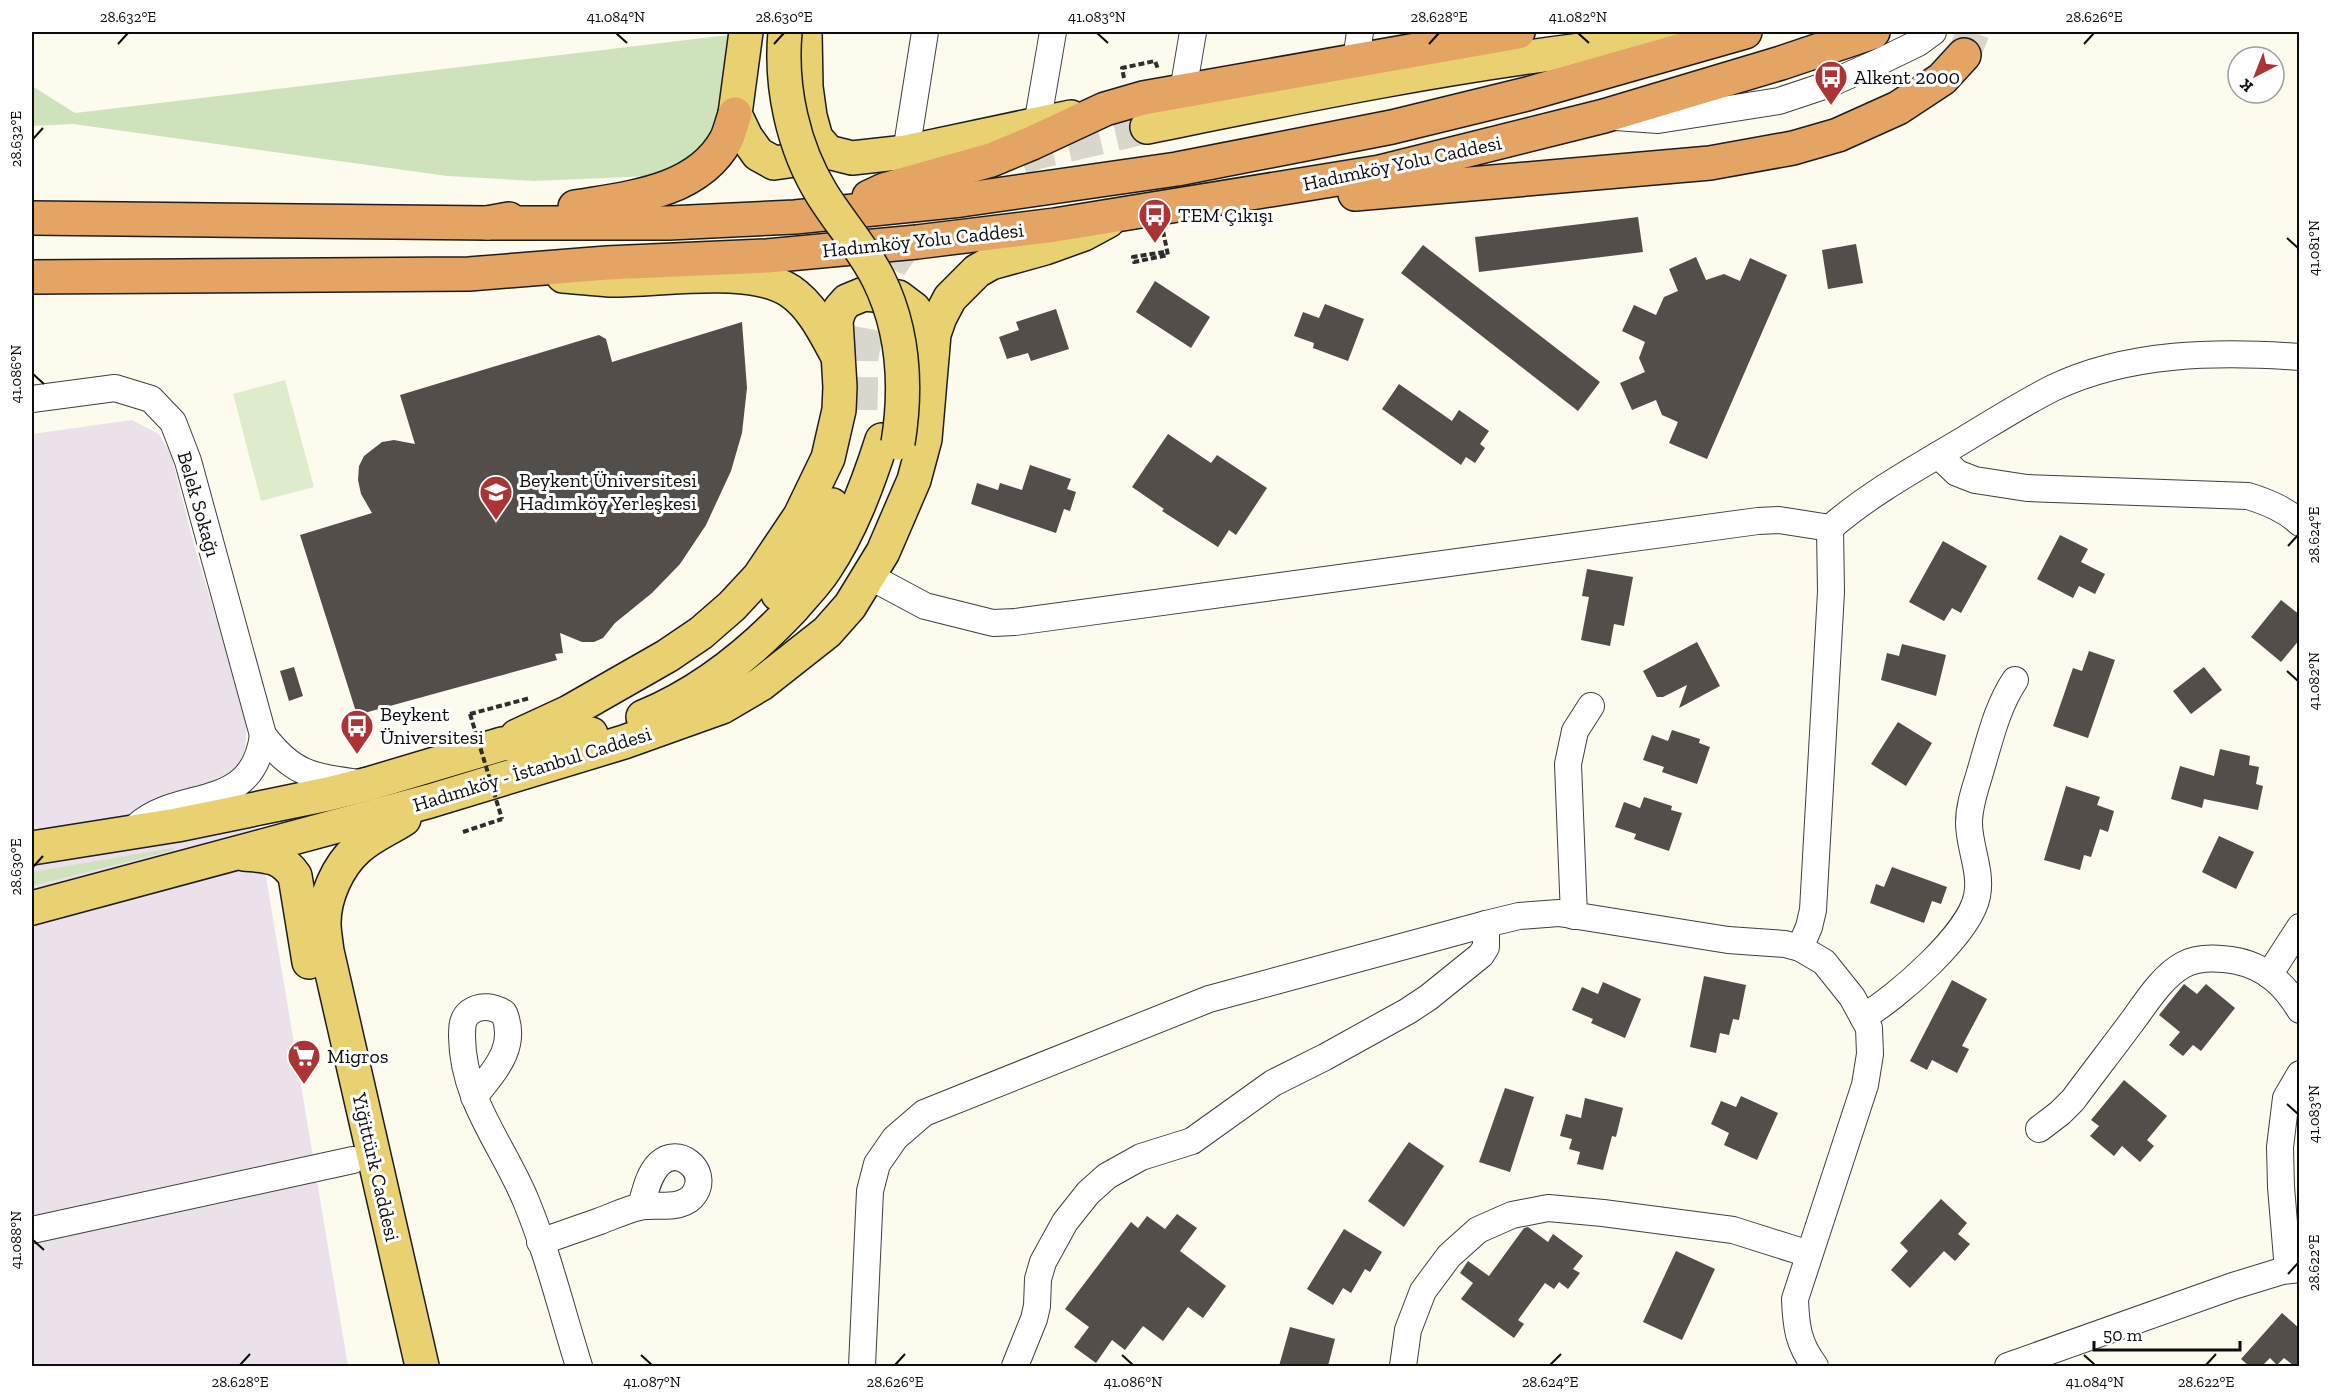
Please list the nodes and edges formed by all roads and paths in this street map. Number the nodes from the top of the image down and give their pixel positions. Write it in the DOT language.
graph roads {
  1 [pos="746,32"];
  2 [pos="768,32"];
  3 [pos="785,32"];
  4 [pos="805,32"];
  5 [pos="925,32"];
  6 [pos="1053,32"];
  7 [pos="1193,32"];
  8 [pos="1518,32"];
  9 [pos="1745,32"];
  10 [pos="1873,32"];
  11 [pos="1933,32"];
  12 [pos="1358,46"];
  13 [pos="1964,55"];
  14 [pos="1122,68"];
  15 [pos="1148,72"];
  16 [pos="1183,91"];
  17 [pos="1105,109"];
  18 [pos="735,114"];
  19 [pos="1604,116"];
  20 [pos="1037,125"];
  21 [pos="1147,127"];
  22 [pos="816,138"];
  23 [pos="906,152"];
  24 [pos="1261,191"];
  25 [pos="848,211"];
  26 [pos="1120,215"];
  27 [pos="32,218"];
  28 [pos="487,223"];
  29 [pos="1166,254"];
  30 [pos="525,269"];
  31 [pos="32,277"];
  32 [pos="933,355"];
  33 [pos="2295,355"];
  34 [pos="840,360"];
  35 [pos="32,399"];
  36 [pos="861,410"];
  37 [pos="890,442"];
  38 [pos="1938,455"];
  39 [pos="2300,523"];
  40 [pos="1830,528"];
  41 [pos="869,576"];
  42 [pos="2015,680"];
  43 [pos="530,698"];
  44 [pos="1591,706"];
  45 [pos="690,719"];
  46 [pos="263,735"];
  47 [pos="502,744"];
  48 [pos="368,784"];
  49 [pos="430,801"];
  50 [pos="463,832"];
  51 [pos="130,833"];
  52 [pos="32,848"];
  53 [pos="236,853"];
  54 [pos="297,889"];
  55 [pos="331,891"];
  56 [pos="32,908"];
  57 [pos="1574,916"];
  58 [pos="1486,924"];
  59 [pos="2300,927"];
  60 [pos="1800,948"];
  61 [pos="2269,975"];
  62 [pos="2300,1010"];
  63 [pos="1863,1017"];
  64 [pos="2300,1074"];
  65 [pos="474,1097"];
  66 [pos="2039,1130"];
  67 [pos="353,1160"];
  68 [pos="641,1206"];
  69 [pos="32,1230"];
  70 [pos="540,1242"];
  71 [pos="1809,1254"];
  72 [pos="2294,1270"];
  73 [pos="399,1366"];
  74 [pos="422,1366"];
  75 [pos="579,1366"];
  76 [pos="862,1366"];
  77 [pos="1015,1366"];
  78 [pos="1403,1366"];
  79 [pos="1815,1366"];
  80 [pos="2008,1366"];
  1 -- 18 [label="main road"];
  2 -- 37 [label="main road"];
  3 -- 37 [label="main road, bridge"];
  4 -- 22 [label="main road"];
  5 -- 23 [label="street"];
  6 -- 20 [label="street"];
  7 -- 16 [label="street"];
  8 -- 12 [label="highway"];
  9 -- 21 [label="main road"];
  9 -- 25 [label="highway, Hadımköy Yolu Caddesi"];
  10 -- 19 [label="highway, Hadımköy Yolu Caddesi"];
  11 -- 19 [label="street"];
  12 -- 16 [label="highway"];
  13 -- 24 [label="highway"];
  14 -- 15 [label="path"];
  16 -- 17 [label="highway"];
  17 -- 20 [label="main road"];
  17 -- 25 [label="highway"];
  18 -- 22 [label="main road"];
  18 -- 28 [label="highway"];
  19 -- 24 [label="highway, Hadımköy Yolu Caddesi"];
  20 -- 23 [label="main road"];
  22 -- 23 [label="main road"];
  24 -- 26 [label="highway, Hadımköy Yolu Caddesi"];
  25 -- 28 [label="highway, Hadımköy Yolu Caddesi"];
  26 -- 30 [label="highway, Hadımköy Yolu Caddesi"];
  26 -- 32 [label="main road"];
  27 -- 28 [label="highway"];
  29 -- 29 [label="path"];
  30 -- 31 [label="highway, Hadımköy Yolu Caddesi"];
  30 -- 34 [label="main road"];
  32 -- 34 [label="main road"];
  32 -- 41 [label="main road"];
  33 -- 38 [label="street"];
  34 -- 47 [label="main road"];
  35 -- 46 [label="street, Belek Sokağı"];
  36 -- 47 [label="main road"];
  37 -- 45 [label="main road, Hadımköy - İstanbul Caddesi"];
  37 -- 47 [label="main road, Hadımköy - İstanbul Caddesi"];
  38 -- 39 [label="street"];
  38 -- 40 [label="street"];
  40 -- 41 [label="street"];
  40 -- 60 [label="street"];
  41 -- 45 [label="main road"];
  42 -- 63 [label="street"];
  43 -- 50 [label="path, bridge"];
  44 -- 57 [label="street"];
  45 -- 49 [label="main road, Hadımköy - İstanbul Caddesi"];
  46 -- 48 [label="street, Belek Sokağı"];
  46 -- 51 [label="street"];
  47 -- 48 [label="main road, Hadımköy - İstanbul Caddesi"];
  48 -- 51 [label="main road, Hadımköy - İstanbul Caddesi"];
  49 -- 53 [label="main road, Hadımköy - İstanbul Caddesi"];
  49 -- 55 [label="main road, Yiğittürk Caddesi"];
  51 -- 52 [label="main road, Hadımköy - İstanbul Caddesi"];
  53 -- 54 [label="main road, Yiğittürk Caddesi"];
  53 -- 56 [label="main road, Hadımköy - İstanbul Caddesi"];
  54 -- 55 [label="main road"];
  54 -- 67 [label="main road, Yiğittürk Caddesi"];
  55 -- 74 [label="main road, Yiğittürk Caddesi"];
  57 -- 58 [label="street"];
  57 -- 60 [label="street"];
  58 -- 76 [label="street"];
  58 -- 77 [label="street"];
  59 -- 61 [label="street"];
  60 -- 63 [label="street"];
  61 -- 62 [label="street"];
  61 -- 66 [label="street"];
  63 -- 71 [label="street"];
  64 -- 72 [label="street"];
  65 -- 70 [label="street"];
  67 -- 69 [label="street"];
  67 -- 73 [label="main road, Yiğittürk Caddesi"];
  68 -- 70 [label="street"];
  70 -- 75 [label="street"];
  71 -- 78 [label="street"];
  71 -- 79 [label="street"];
  72 -- 80 [label="street"];
}
